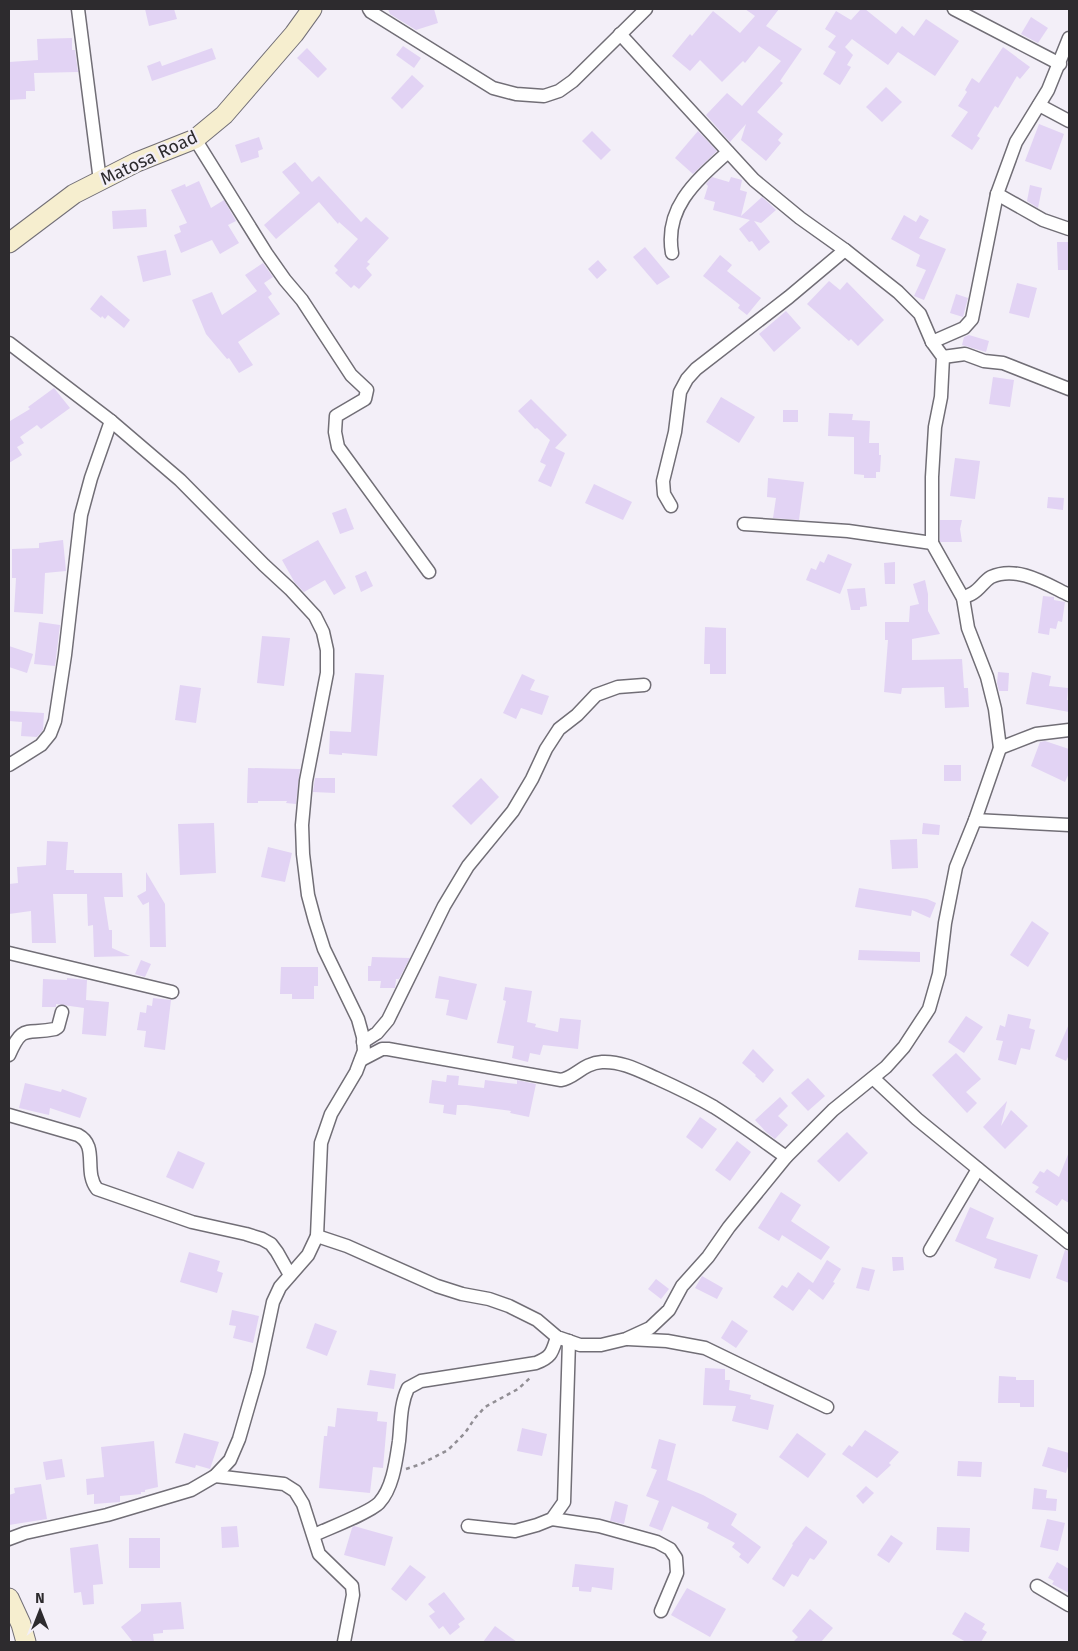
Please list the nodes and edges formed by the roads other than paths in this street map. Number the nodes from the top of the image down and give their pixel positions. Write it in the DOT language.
graph roads {
  1 [pos="78,9"];
  2 [pos="312,9"];
  3 [pos="369,9"];
  4 [pos="646,9"];
  5 [pos="954,9"];
  6 [pos="620,34"];
  7 [pos="1069,38"];
  8 [pos="1060,64"];
  9 [pos="1039,105"];
  10 [pos="1069,121"];
  11 [pos="196,139"];
  12 [pos="728,152"];
  13 [pos="100,181"];
  14 [pos="996,194"];
  15 [pos="1069,229"];
  16 [pos="9,243"];
  17 [pos="845,250"];
  18 [pos="672,253"];
  19 [pos="932,342"];
  20 [pos="9,343"];
  21 [pos="942,357"];
  22 [pos="1069,389"];
  23 [pos="111,421"];
  24 [pos="671,506"];
  25 [pos="744,524"];
  26 [pos="932,543"];
  27 [pos="429,572"];
  28 [pos="1069,594"];
  29 [pos="963,598"];
  30 [pos="644,685"];
  31 [pos="1069,730"];
  32 [pos="1000,748"];
  33 [pos="9,765"];
  34 [pos="975,820"];
  35 [pos="1069,825"];
  36 [pos="9,953"];
  37 [pos="172,992"];
  38 [pos="62,1012"];
  39 [pos="363,1042"];
  40 [pos="9,1055"];
  41 [pos="361,1060"];
  42 [pos="873,1078"];
  43 [pos="9,1115"];
  44 [pos="786,1157"];
  45 [pos="978,1169"];
  46 [pos="317,1236"];
  47 [pos="1069,1243"];
  48 [pos="930,1250"];
  49 [pos="290,1275"];
  50 [pos="563,1339"];
  51 [pos="626,1339"];
  52 [pos="827,1407"];
  53 [pos="215,1476"];
  54 [pos="552,1519"];
  55 [pos="468,1526"];
  56 [pos="314,1535"];
  57 [pos="9,1539"];
  58 [pos="1037,1586"];
  59 [pos="9,1598"];
  60 [pos="1069,1605"];
  61 [pos="661,1611"];
  62 [pos="26,1642"];
  63 [pos="344,1642"];
  1 -- 13 [label="street"];
  2 -- 11 [label="street, Matosa Road"];
  3 -- 6 [label="street"];
  4 -- 6 [label="street"];
  5 -- 8 [label="street"];
  6 -- 12 [label="street"];
  7 -- 8 [label="street"];
  8 -- 9 [label="street"];
  9 -- 10 [label="street"];
  9 -- 14 [label="street"];
  11 -- 13 [label="street, Matosa Road"];
  11 -- 27 [label="street"];
  12 -- 17 [label="street"];
  12 -- 18 [label="street"];
  13 -- 16 [label="street, Matosa Road"];
  14 -- 15 [label="street"];
  14 -- 19 [label="street"];
  17 -- 19 [label="street"];
  17 -- 24 [label="street"];
  19 -- 21 [label="street"];
  20 -- 23 [label="street"];
  21 -- 22 [label="street"];
  21 -- 26 [label="street"];
  23 -- 33 [label="street"];
  23 -- 39 [label="street"];
  25 -- 26 [label="street"];
  26 -- 29 [label="street"];
  28 -- 29 [label="street"];
  29 -- 32 [label="street"];
  30 -- 39 [label="street"];
  31 -- 32 [label="street"];
  32 -- 34 [label="street"];
  34 -- 35 [label="street"];
  34 -- 42 [label="street"];
  36 -- 37 [label="street"];
  38 -- 40 [label="street"];
  39 -- 41 [label="street"];
  41 -- 44 [label="street"];
  41 -- 46 [label="street"];
  42 -- 44 [label="street"];
  42 -- 45 [label="street"];
  43 -- 49 [label="street"];
  44 -- 51 [label="street"];
  45 -- 47 [label="street"];
  45 -- 48 [label="street"];
  46 -- 49 [label="street"];
  46 -- 50 [label="street"];
  49 -- 53 [label="street"];
  50 -- 51 [label="street"];
  50 -- 54 [label="street"];
  50 -- 56 [label="street"];
  51 -- 52 [label="street"];
  53 -- 56 [label="street"];
  53 -- 57 [label="street"];
  54 -- 55 [label="street"];
  54 -- 61 [label="street"];
  56 -- 63 [label="street"];
  58 -- 60 [label="street"];
  59 -- 62 [label="street"];
}
